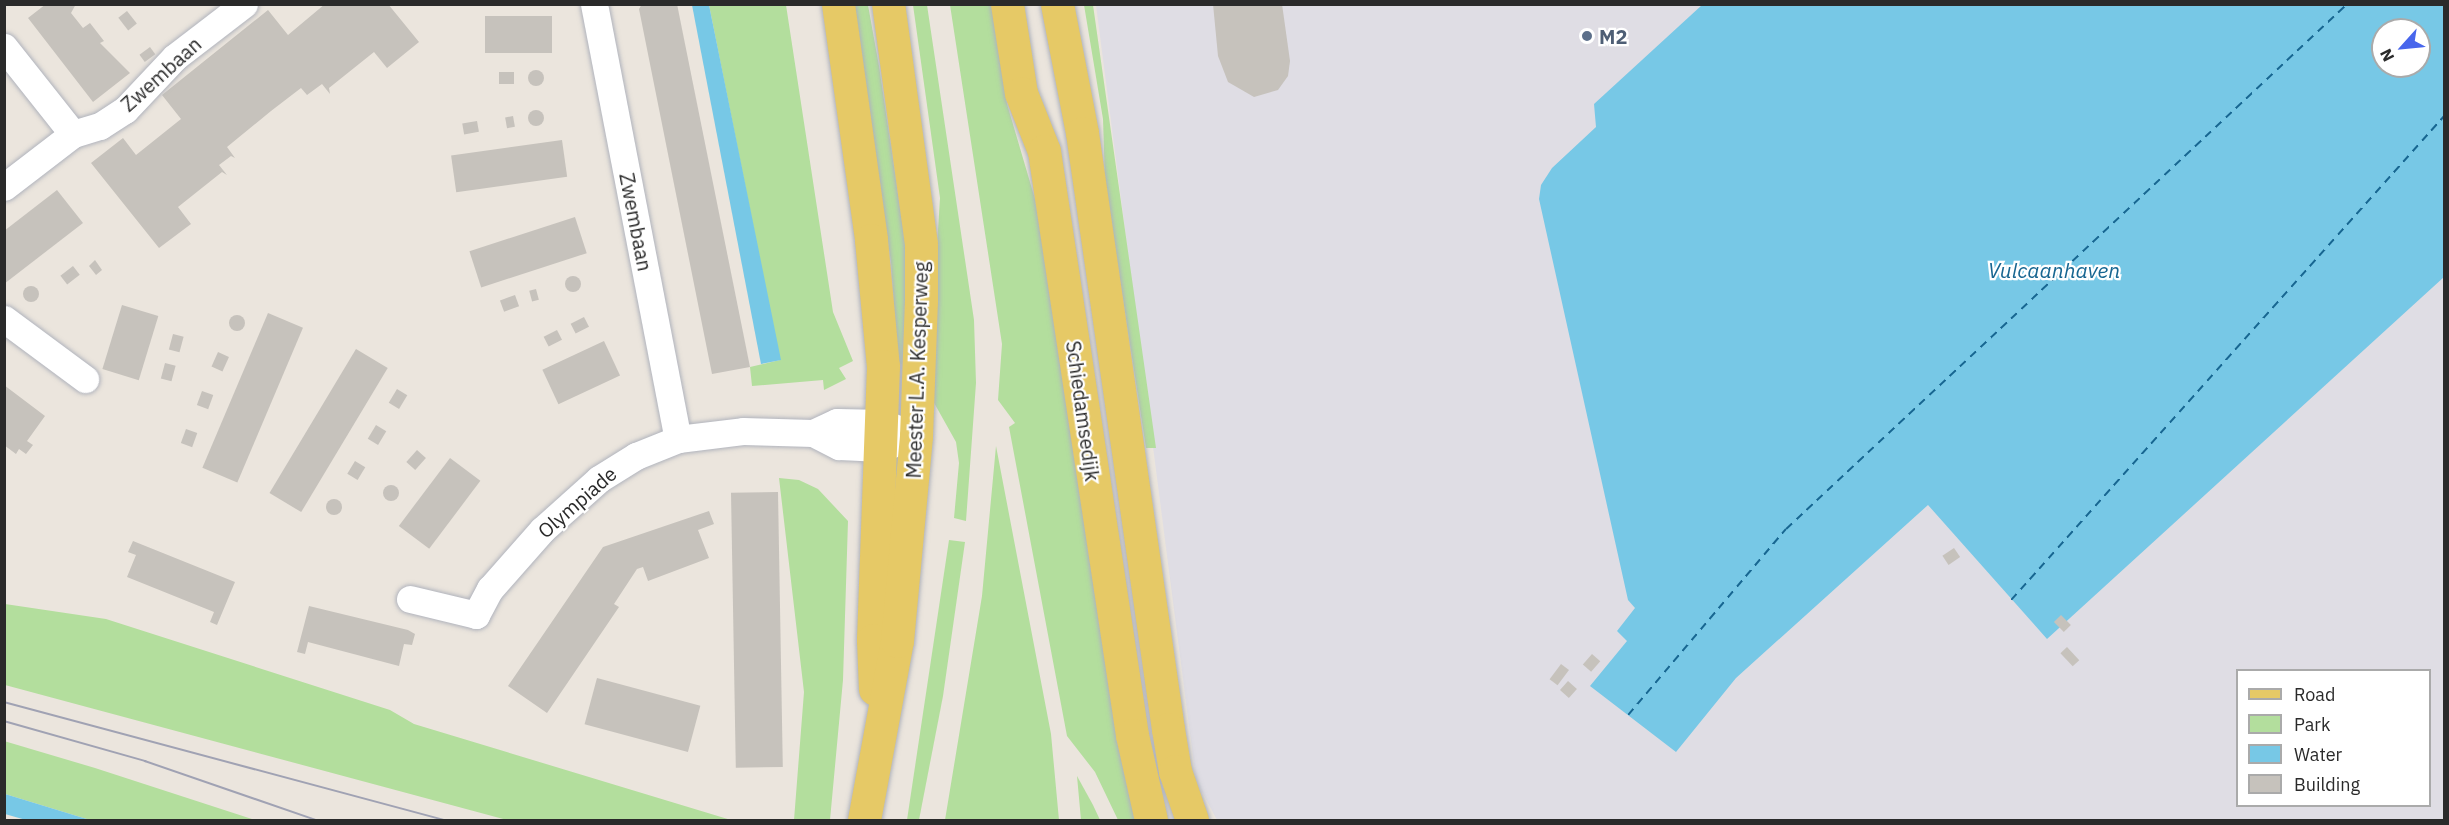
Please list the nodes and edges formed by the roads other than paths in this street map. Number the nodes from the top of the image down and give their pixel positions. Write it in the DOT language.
graph roads {
  1 [pos="244,4"];
  2 [pos="594,4"];
  3 [pos="838,4"];
  4 [pos="888,4"];
  5 [pos="1007,4"];
  6 [pos="1058,4"];
  7 [pos="4,47"];
  8 [pos="73,134"];
  9 [pos="4,187"];
  10 [pos="4,319"];
  11 [pos="85,379"];
  12 [pos="883,436"];
  13 [pos="916,436"];
  14 [pos="678,439"];
  15 [pos="410,599"];
  16 [pos="878,735"];
  17 [pos="864,820"];
  18 [pos="1151,820"];
  19 [pos="1192,820"];
  1 -- 8 [label="street, Zwembaan"];
  2 -- 14 [label="street, Zwembaan"];
  3 -- 12 [label="main road, Meester L.A. Kesperweg"];
  4 -- 13 [label="main road, Meester L.A. Kesperweg"];
  5 -- 18 [label="main road, Schiedamsedijk"];
  6 -- 19 [label="main road, Schiedamsedijk"];
  7 -- 8 [label="street"];
  8 -- 9 [label="street, Zwembaan"];
  10 -- 11 [label="street"];
  12 -- 13 [label="street, Olympiade"];
  12 -- 14 [label="street, Olympiade"];
  12 -- 16 [label="main road, Meester L.A. Kesperweg"];
  13 -- 16 [label="main road, Meester L.A. Kesperweg"];
  14 -- 15 [label="street, Olympiade"];
  16 -- 17 [label="main road, Meester L.A. Kesperweg"];
}
